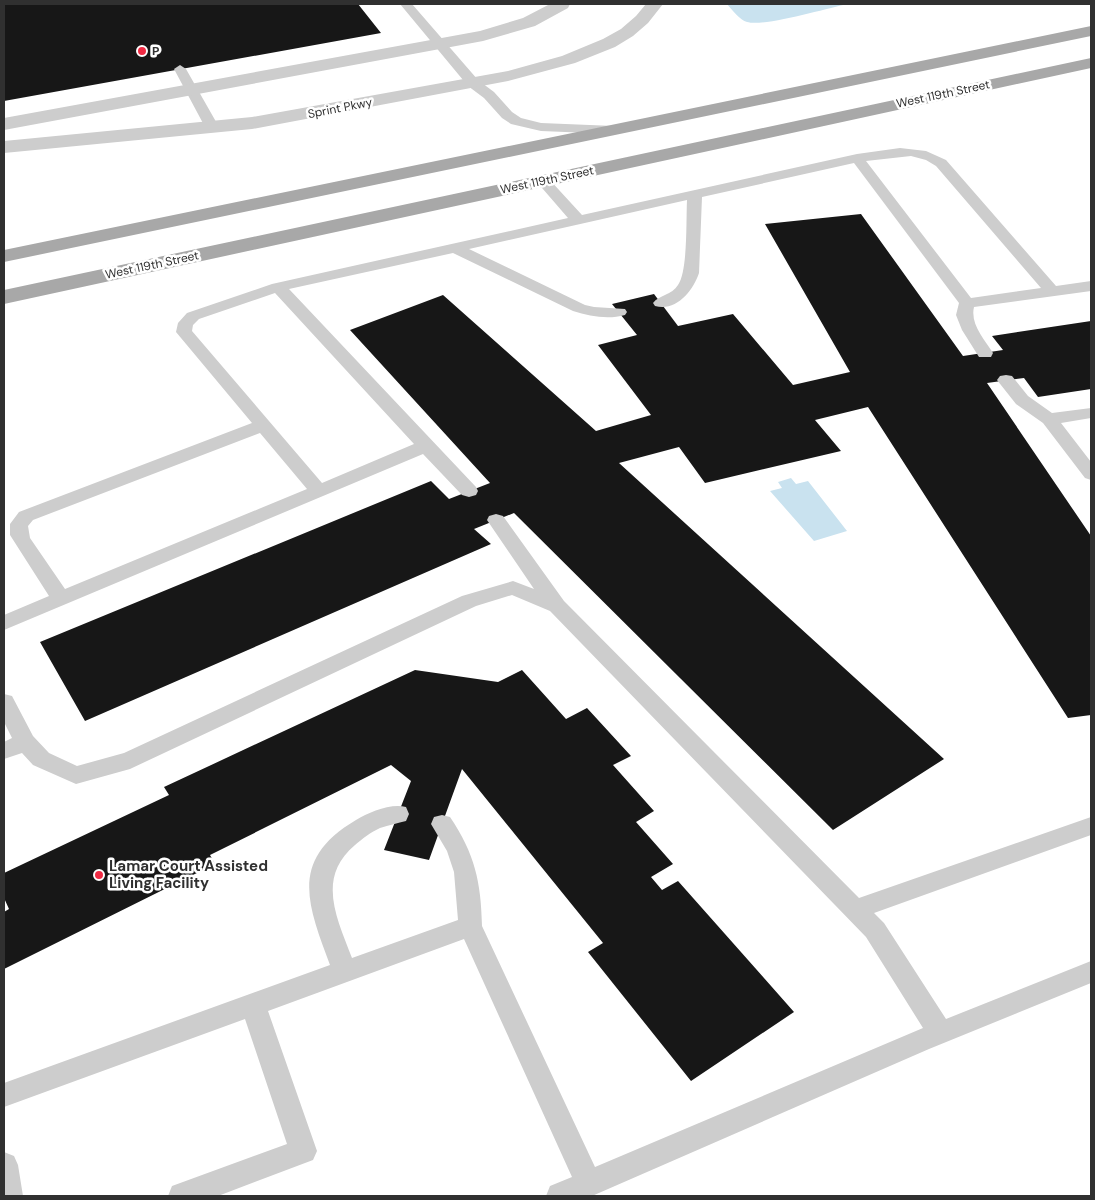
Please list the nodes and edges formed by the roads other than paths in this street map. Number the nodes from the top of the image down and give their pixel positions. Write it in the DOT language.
graph roads {
  1 [pos="406,4"];
  2 [pos="562,4"];
  3 [pos="655,4"];
  4 [pos="1091,31"];
  5 [pos="440,44"];
  6 [pos="1091,63"];
  7 [pos="180,69"];
  8 [pos="473,82"];
  9 [pos="192,90"];
  10 [pos="4,124"];
  11 [pos="212,127"];
  12 [pos="614,130"];
  13 [pos="4,147"];
  14 [pos="857,158"];
  15 [pos="543,180"];
  16 [pos="696,194"];
  17 [pos="578,220"];
  18 [pos="455,248"];
  19 [pos="4,256"];
  20 [pos="1091,286"];
  21 [pos="278,287"];
  22 [pos="1052,291"];
  23 [pos="4,297"];
  24 [pos="967,302"];
  25 [pos="661,303"];
  26 [pos="619,312"];
  27 [pos="985,353"];
  28 [pos="1006,380"];
  29 [pos="1091,413"];
  30 [pos="1049,419"];
  31 [pos="263,425"];
  32 [pos="426,446"];
  33 [pos="1091,474"];
  34 [pos="319,491"];
  35 [pos="469,492"];
  36 [pos="496,520"];
  37 [pos="61,599"];
  38 [pos="557,606"];
  39 [pos="4,623"];
  40 [pos="4,702"];
  41 [pos="25,742"];
  42 [pos="4,751"];
  43 [pos="398,814"];
  44 [pos="442,824"];
  45 [pos="1091,826"];
  46 [pos="855,910"];
  47 [pos="470,926"];
  48 [pos="345,971"];
  49 [pos="1091,972"];
  50 [pos="253,1004"];
  51 [pos="941,1033"];
  52 [pos="4,1095"];
  53 [pos="4,1165"];
  54 [pos="589,1184"];
  55 [pos="9,1196"];
  56 [pos="182,1196"];
  57 [pos="560,1196"];
  1 -- 5 [label="lane"];
  2 -- 5 [label="street"];
  3 -- 8 [label="street, Sprint Pkwy"];
  4 -- 12 [label="main road"];
  5 -- 8 [label="lane"];
  5 -- 9 [label="street"];
  6 -- 15 [label="main road, West 119th Street"];
  7 -- 9 [label="lane"];
  8 -- 11 [label="street, Sprint Pkwy"];
  8 -- 12 [label="lane"];
  9 -- 10 [label="street"];
  9 -- 11 [label="lane"];
  11 -- 13 [label="street, Sprint Pkwy"];
  12 -- 19 [label="main road"];
  14 -- 16 [label="lane"];
  14 -- 22 [label="lane"];
  14 -- 24 [label="lane"];
  15 -- 17 [label="lane"];
  15 -- 23 [label="main road, West 119th Street"];
  16 -- 17 [label="lane"];
  16 -- 25 [label="lane"];
  17 -- 18 [label="lane"];
  18 -- 21 [label="lane"];
  18 -- 26 [label="lane"];
  20 -- 22 [label="lane"];
  21 -- 31 [label="lane"];
  21 -- 32 [label="lane"];
  22 -- 24 [label="lane"];
  24 -- 27 [label="lane"];
  28 -- 30 [label="lane"];
  29 -- 30 [label="lane"];
  30 -- 33 [label="lane"];
  31 -- 34 [label="lane"];
  31 -- 37 [label="lane"];
  32 -- 34 [label="lane"];
  32 -- 35 [label="lane"];
  34 -- 37 [label="lane"];
  36 -- 38 [label="lane"];
  37 -- 39 [label="lane"];
  38 -- 41 [label="lane"];
  38 -- 46 [label="lane"];
  40 -- 41 [label="lane"];
  41 -- 42 [label="lane"];
  43 -- 48 [label="lane"];
  44 -- 47 [label="lane"];
  45 -- 46 [label="lane"];
  46 -- 51 [label="lane"];
  47 -- 48 [label="lane"];
  47 -- 54 [label="lane"];
  48 -- 50 [label="lane"];
  49 -- 51 [label="lane"];
  50 -- 52 [label="lane"];
  50 -- 56 [label="lane"];
  51 -- 54 [label="lane"];
  53 -- 55 [label="lane"];
  54 -- 57 [label="lane"];
}
